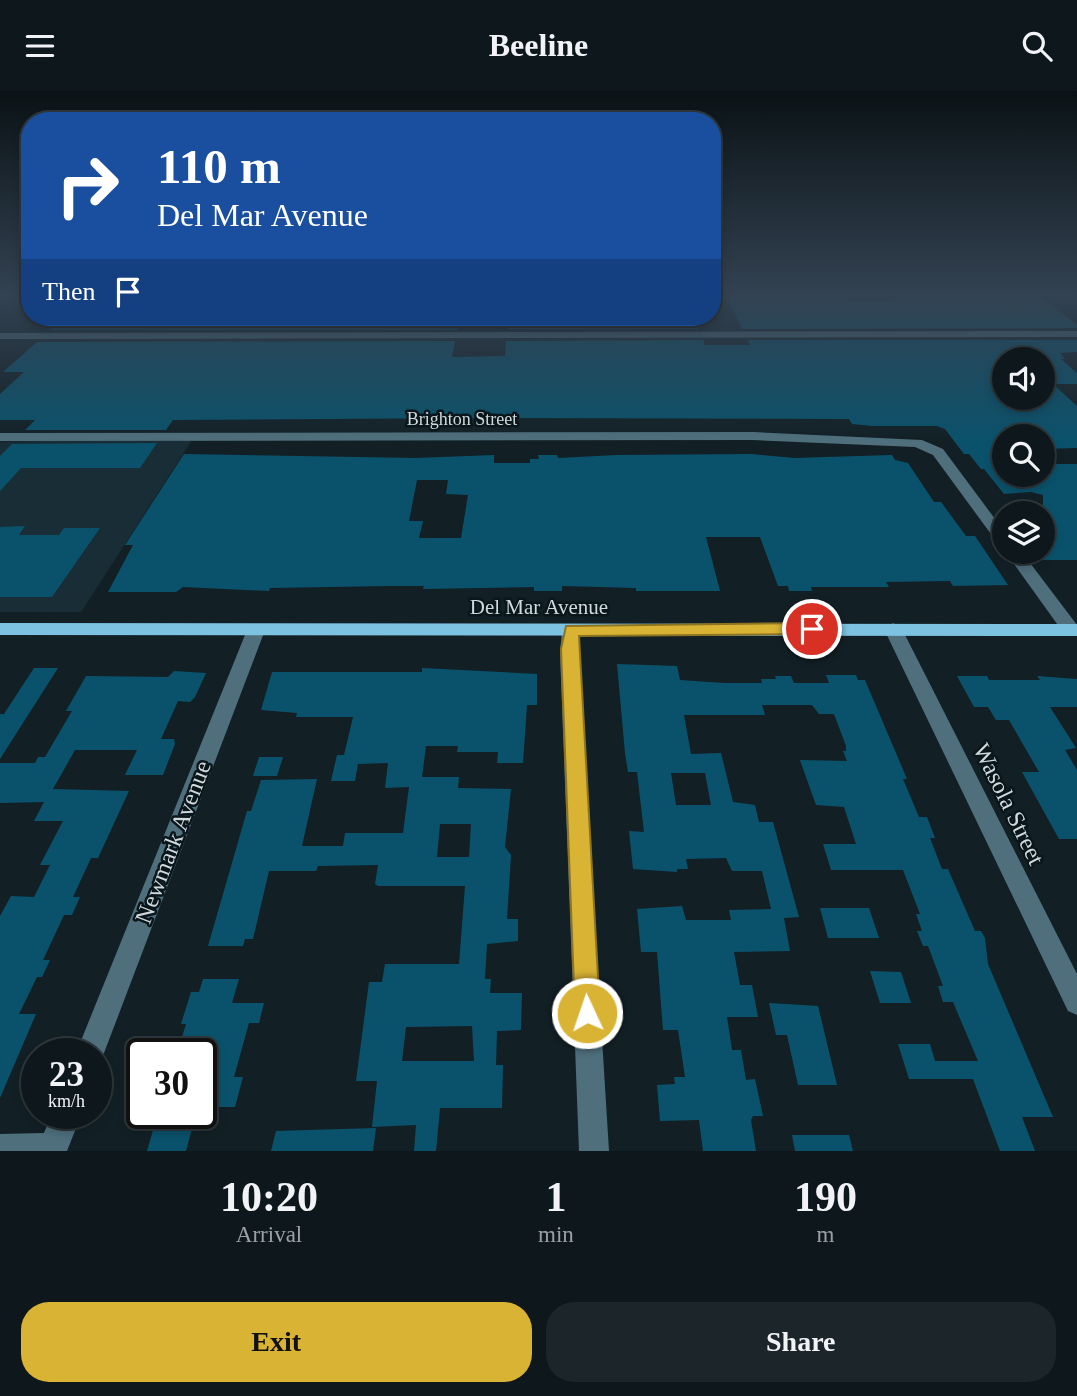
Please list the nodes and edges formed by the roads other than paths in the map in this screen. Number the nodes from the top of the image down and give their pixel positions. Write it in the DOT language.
graph roads {
  1 [pos="0,437"];
  2 [pos="992,525"];
  3 [pos="1022,564"];
  4 [pos="0,629"];
  5 [pos="257,629"];
  6 [pos="892,629"];
  7 [pos="571,630"];
  8 [pos="1074,630"];
  9 [pos="1077,1002"];
  10 [pos="96,1038"];
  11 [pos="61,1129"];
  12 [pos="0,1149"];
  13 [pos="53,1150"];
  14 [pos="594,1151"];
  1 -- 2 [label="street, Brighton Street"];
  3 -- 8 [label="street"];
  4 -- 5 [label="main road, Del Mar Avenue"];
  5 -- 7 [label="main road, Del Mar Avenue"];
  5 -- 10 [label="street, Newmark Avenue"];
  6 -- 7 [label="main road, Del Mar Avenue"];
  6 -- 8 [label="main road, Del Mar Avenue"];
  6 -- 9 [label="street, Wasola Street"];
  7 -- 14 [label="street"];
  11 -- 13 [label="street"];
  12 -- 13 [label="street"];
}
